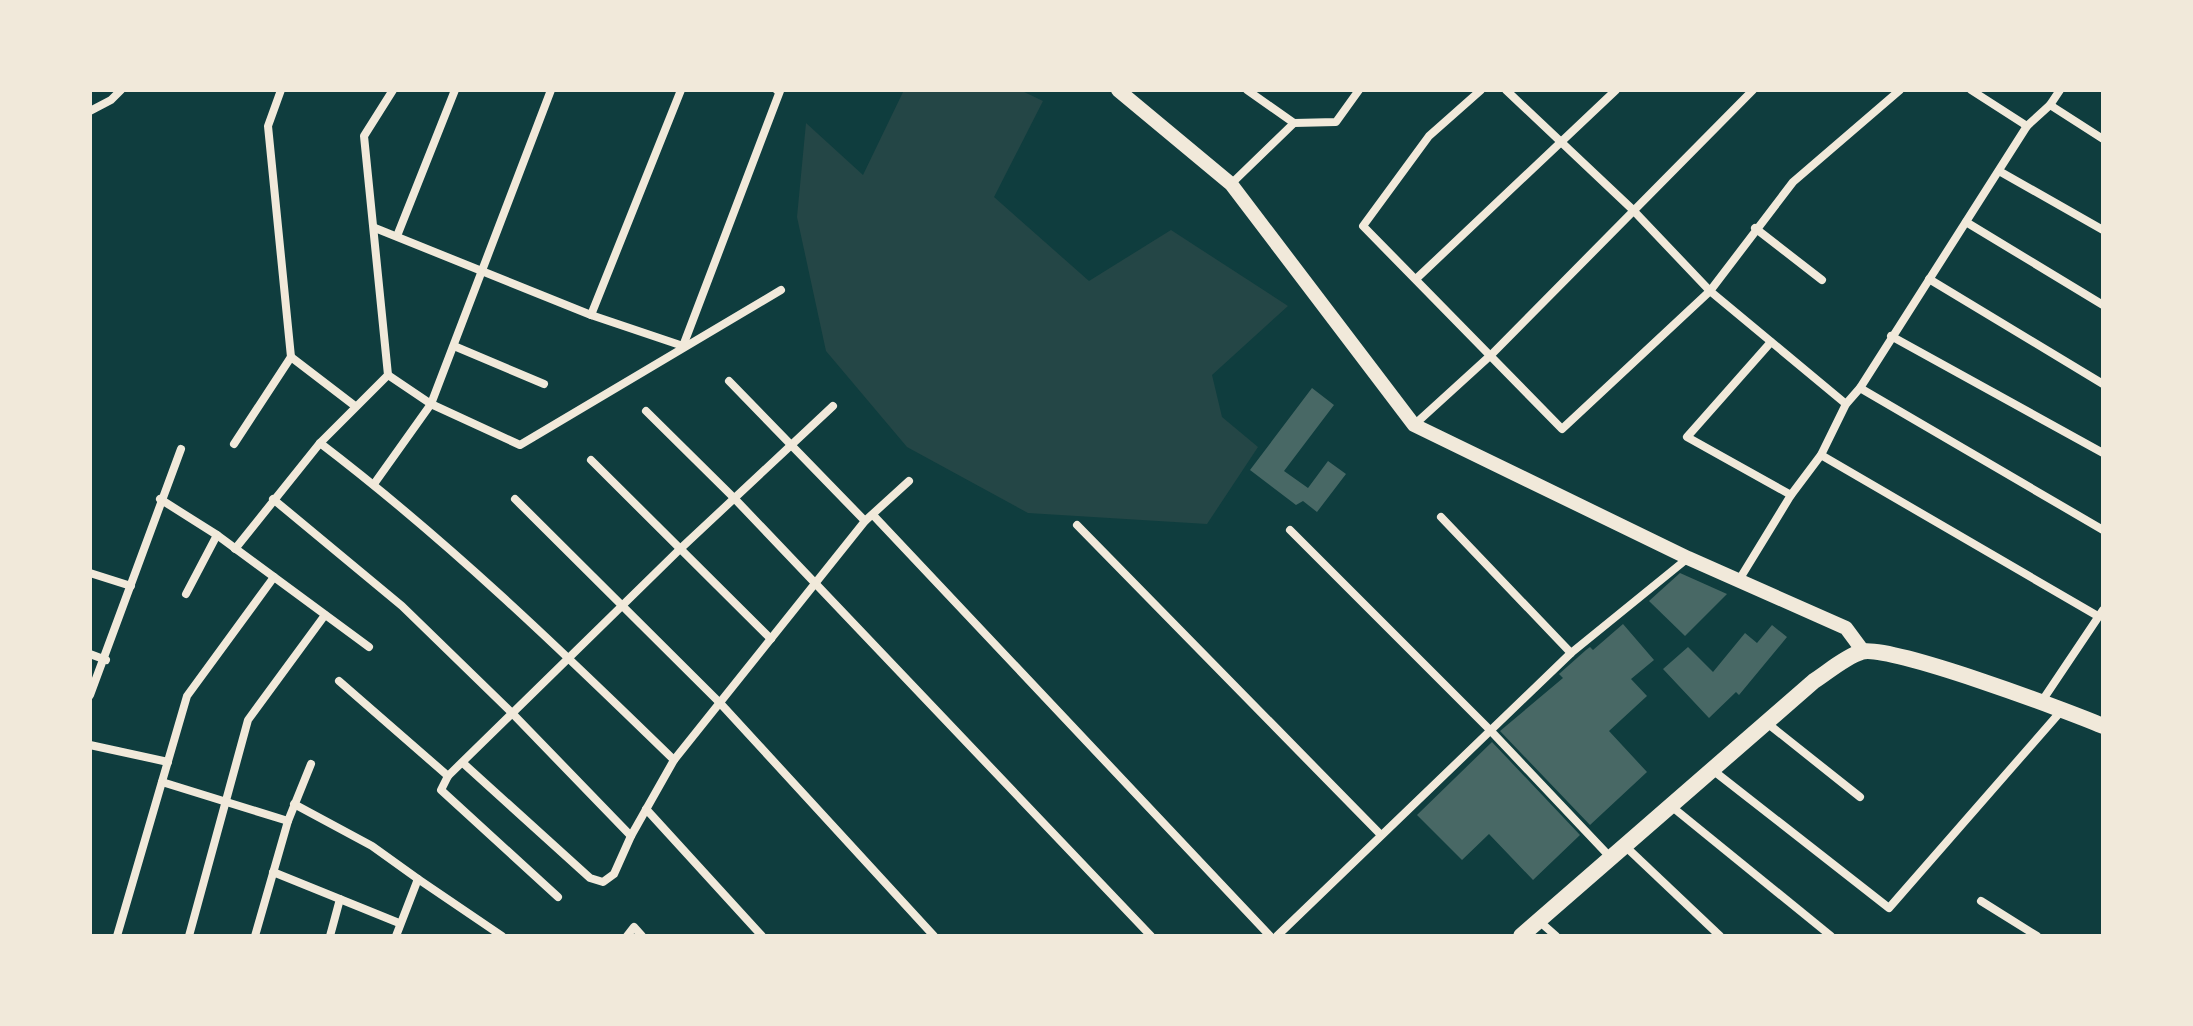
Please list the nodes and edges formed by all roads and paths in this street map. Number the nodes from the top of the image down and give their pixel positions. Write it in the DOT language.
graph roads {
  1 [pos="121,90"];
  2 [pos="281,90"];
  3 [pos="393,90"];
  4 [pos="455,90"];
  5 [pos="551,90"];
  6 [pos="681,90"];
  7 [pos="777,90"];
  8 [pos="1118,90"];
  9 [pos="1247,90"];
  10 [pos="1359,90"];
  11 [pos="1481,90"];
  12 [pos="1506,90"];
  13 [pos="1616,90"];
  14 [pos="1753,90"];
  15 [pos="1900,90"];
  16 [pos="1971,90"];
  17 [pos="2060,90"];
  18 [pos="2050,105"];
  19 [pos="90,111"];
  20 [pos="1294,123"];
  21 [pos="2027,126"];
  22 [pos="2103,139"];
  23 [pos="1561,142"];
  24 [pos="1999,171"];
  25 [pos="1231,184"];
  26 [pos="1632,209"];
  27 [pos="1966,222"];
  28 [pos="375,228"];
  29 [pos="1755,228"];
  30 [pos="2103,230"];
  31 [pos="397,236"];
  32 [pos="482,272"];
  33 [pos="1416,279"];
  34 [pos="1929,279"];
  35 [pos="1822,280"];
  36 [pos="781,290"];
  37 [pos="1710,291"];
  38 [pos="2103,305"];
  39 [pos="591,315"];
  40 [pos="1891,336"];
  41 [pos="1771,342"];
  42 [pos="454,346"];
  43 [pos="683,346"];
  44 [pos="1492,354"];
  45 [pos="291,357"];
  46 [pos="388,375"];
  47 [pos="729,381"];
  48 [pos="544,384"];
  49 [pos="2103,384"];
  50 [pos="1860,388"];
  51 [pos="431,404"];
  52 [pos="1846,404"];
  53 [pos="355,406"];
  54 [pos="833,406"];
  55 [pos="646,411"];
  56 [pos="1414,425"];
  57 [pos="320,443"];
  58 [pos="234,444"];
  59 [pos="789,445"];
  60 [pos="181,449"];
  61 [pos="2103,453"];
  62 [pos="1821,455"];
  63 [pos="591,460"];
  64 [pos="909,481"];
  65 [pos="374,484"];
  66 [pos="1791,495"];
  67 [pos="734,498"];
  68 [pos="160,499"];
  69 [pos="273,499"];
  70 [pos="515,499"];
  71 [pos="1441,517"];
  72 [pos="869,518"];
  73 [pos="1077,525"];
  74 [pos="1290,530"];
  75 [pos="2103,530"];
  76 [pos="217,535"];
  77 [pos="235,549"];
  78 [pos="679,550"];
  79 [pos="1688,558"];
  80 [pos="90,573"];
  81 [pos="274,577"];
  82 [pos="1739,580"];
  83 [pos="816,583"];
  84 [pos="131,586"];
  85 [pos="186,594"];
  86 [pos="623,604"];
  87 [pos="2100,613"];
  88 [pos="325,615"];
  89 [pos="771,639"];
  90 [pos="369,647"];
  91 [pos="1863,651"];
  92 [pos="1571,653"];
  93 [pos="90,654"];
  94 [pos="568,657"];
  95 [pos="106,660"];
  96 [pos="339,681"];
  97 [pos="90,695"];
  98 [pos="2042,701"];
  99 [pos="720,703"];
  100 [pos="2063,709"];
  101 [pos="512,713"];
  102 [pos="1767,722"];
  103 [pos="2103,726"];
  104 [pos="1489,729"];
  105 [pos="90,745"];
  106 [pos="674,760"];
  107 [pos="168,762"];
  108 [pos="463,763"];
  109 [pos="311,764"];
  110 [pos="1709,768"];
  111 [pos="448,776"];
  112 [pos="162,782"];
  113 [pos="1860,797"];
  114 [pos="228,800"];
  115 [pos="294,804"];
  116 [pos="1671,806"];
  117 [pos="646,809"];
  118 [pos="288,821"];
  119 [pos="1381,835"];
  120 [pos="631,836"];
  121 [pos="1625,846"];
  122 [pos="1612,860"];
  123 [pos="273,872"];
  124 [pos="418,879"];
  125 [pos="558,897"];
  126 [pos="340,899"];
  127 [pos="1981,901"];
  128 [pos="1538,920"];
  129 [pos="399,923"];
  130 [pos="117,936"];
  131 [pos="189,936"];
  132 [pos="255,936"];
  133 [pos="330,936"];
  134 [pos="396,936"];
  135 [pos="502,936"];
  136 [pos="627,936"];
  137 [pos="642,936"];
  138 [pos="762,936"];
  139 [pos="934,936"];
  140 [pos="1151,936"];
  141 [pos="1270,936"];
  142 [pos="1277,936"];
  143 [pos="1521,936"];
  144 [pos="1556,936"];
  145 [pos="1720,936"];
  146 [pos="1831,936"];
  147 [pos="2037,936"];
  1 -- 19 [label="street"];
  2 -- 45 [label="street"];
  3 -- 28 [label="street"];
  4 -- 31 [label="street"];
  5 -- 32 [label="street"];
  6 -- 39 [label="street"];
  7 -- 43 [label="street"];
  8 -- 25 [label="street"];
  9 -- 20 [label="street"];
  10 -- 20 [label="street"];
  11 -- 33 [label="street"];
  12 -- 23 [label="street"];
  13 -- 23 [label="street"];
  14 -- 26 [label="street"];
  15 -- 29 [label="street"];
  16 -- 21 [label="street"];
  17 -- 18 [label="street"];
  18 -- 21 [label="street"];
  18 -- 22 [label="street"];
  20 -- 25 [label="street"];
  21 -- 24 [label="street"];
  23 -- 26 [label="street"];
  23 -- 33 [label="street"];
  24 -- 27 [label="street"];
  24 -- 30 [label="street"];
  25 -- 56 [label="street"];
  26 -- 37 [label="street"];
  26 -- 44 [label="street"];
  27 -- 34 [label="street"];
  27 -- 38 [label="street"];
  28 -- 31 [label="street"];
  28 -- 46 [label="street"];
  29 -- 35 [label="street"];
  29 -- 37 [label="street"];
  31 -- 32 [label="street"];
  32 -- 39 [label="street"];
  32 -- 42 [label="street"];
  33 -- 44 [label="street"];
  34 -- 40 [label="street"];
  34 -- 49 [label="street"];
  36 -- 43 [label="street"];
  37 -- 41 [label="street"];
  37 -- 44 [label="street"];
  39 -- 43 [label="street"];
  40 -- 50 [label="street"];
  40 -- 61 [label="street"];
  41 -- 52 [label="street"];
  41 -- 66 [label="street"];
  42 -- 48 [label="street"];
  42 -- 51 [label="street"];
  43 -- 51 [label="street"];
  44 -- 56 [label="street"];
  45 -- 53 [label="street"];
  45 -- 58 [label="street"];
  46 -- 51 [label="street"];
  46 -- 53 [label="street"];
  47 -- 59 [label="street"];
  50 -- 52 [label="street"];
  50 -- 75 [label="street"];
  51 -- 65 [label="street"];
  52 -- 62 [label="street"];
  53 -- 57 [label="street"];
  54 -- 59 [label="street"];
  55 -- 67 [label="street"];
  56 -- 79 [label="street"];
  57 -- 65 [label="street"];
  57 -- 69 [label="street"];
  59 -- 67 [label="street"];
  59 -- 72 [label="street"];
  60 -- 68 [label="street"];
  62 -- 66 [label="street"];
  62 -- 87 [label="street"];
  63 -- 78 [label="street"];
  64 -- 72 [label="street"];
  65 -- 94 [label="street"];
  66 -- 82 [label="street"];
  67 -- 78 [label="street"];
  67 -- 83 [label="street"];
  68 -- 76 [label="street"];
  68 -- 84 [label="street"];
  69 -- 77 [label="street"];
  69 -- 101 [label="street"];
  70 -- 86 [label="street"];
  71 -- 92 [label="street"];
  72 -- 83 [label="street"];
  72 -- 141 [label="street"];
  73 -- 119 [label="street"];
  74 -- 104 [label="street"];
  76 -- 77 [label="street"];
  76 -- 85 [label="street"];
  77 -- 81 [label="street"];
  78 -- 86 [label="street"];
  78 -- 89 [label="street"];
  79 -- 82 [label="street"];
  79 -- 92 [label="street"];
  80 -- 84 [label="street"];
  81 -- 88 [label="street"];
  81 -- 107 [label="street"];
  82 -- 91 [label="street"];
  83 -- 89 [label="street"];
  83 -- 140 [label="street"];
  84 -- 95 [label="street"];
  86 -- 94 [label="street"];
  86 -- 99 [label="street"];
  87 -- 98 [label="street"];
  88 -- 90 [label="street"];
  88 -- 114 [label="street"];
  89 -- 99 [label="street"];
  91 -- 98 [label="main road"];
  91 -- 102 [label="main road"];
  92 -- 104 [label="street"];
  93 -- 95 [label="street"];
  94 -- 101 [label="street"];
  94 -- 106 [label="street"];
  95 -- 97 [label="street"];
  96 -- 111 [label="street"];
  98 -- 100 [label="main road"];
  99 -- 106 [label="street"];
  99 -- 139 [label="street"];
  100 -- 103 [label="main road"];
  100 -- 110 [label="street"];
  101 -- 108 [label="street"];
  101 -- 120 [label="street"];
  102 -- 110 [label="main road"];
  102 -- 113 [label="street"];
  104 -- 119 [label="street"];
  104 -- 122 [label="street"];
  105 -- 107 [label="street"];
  106 -- 117 [label="street"];
  107 -- 112 [label="street"];
  108 -- 111 [label="street"];
  108 -- 120 [label="street"];
  109 -- 115 [label="street"];
  110 -- 116 [label="main road"];
  111 -- 125 [label="street"];
  112 -- 114 [label="street"];
  112 -- 130 [label="street"];
  114 -- 118 [label="street"];
  114 -- 131 [label="street"];
  115 -- 118 [label="street"];
  115 -- 124 [label="street"];
  116 -- 121 [label="main road"];
  116 -- 146 [label="street"];
  117 -- 120 [label="street"];
  117 -- 138 [label="street"];
  118 -- 123 [label="street"];
  119 -- 142 [label="street"];
  121 -- 122 [label="main road"];
  121 -- 145 [label="street"];
  122 -- 128 [label="main road"];
  123 -- 126 [label="street"];
  123 -- 132 [label="street"];
  124 -- 129 [label="street"];
  124 -- 135 [label="street"];
  126 -- 129 [label="street"];
  126 -- 133 [label="street"];
  127 -- 147 [label="street"];
  128 -- 143 [label="main road"];
  128 -- 144 [label="street"];
  129 -- 134 [label="street"];
  136 -- 137 [label="street"];
}
